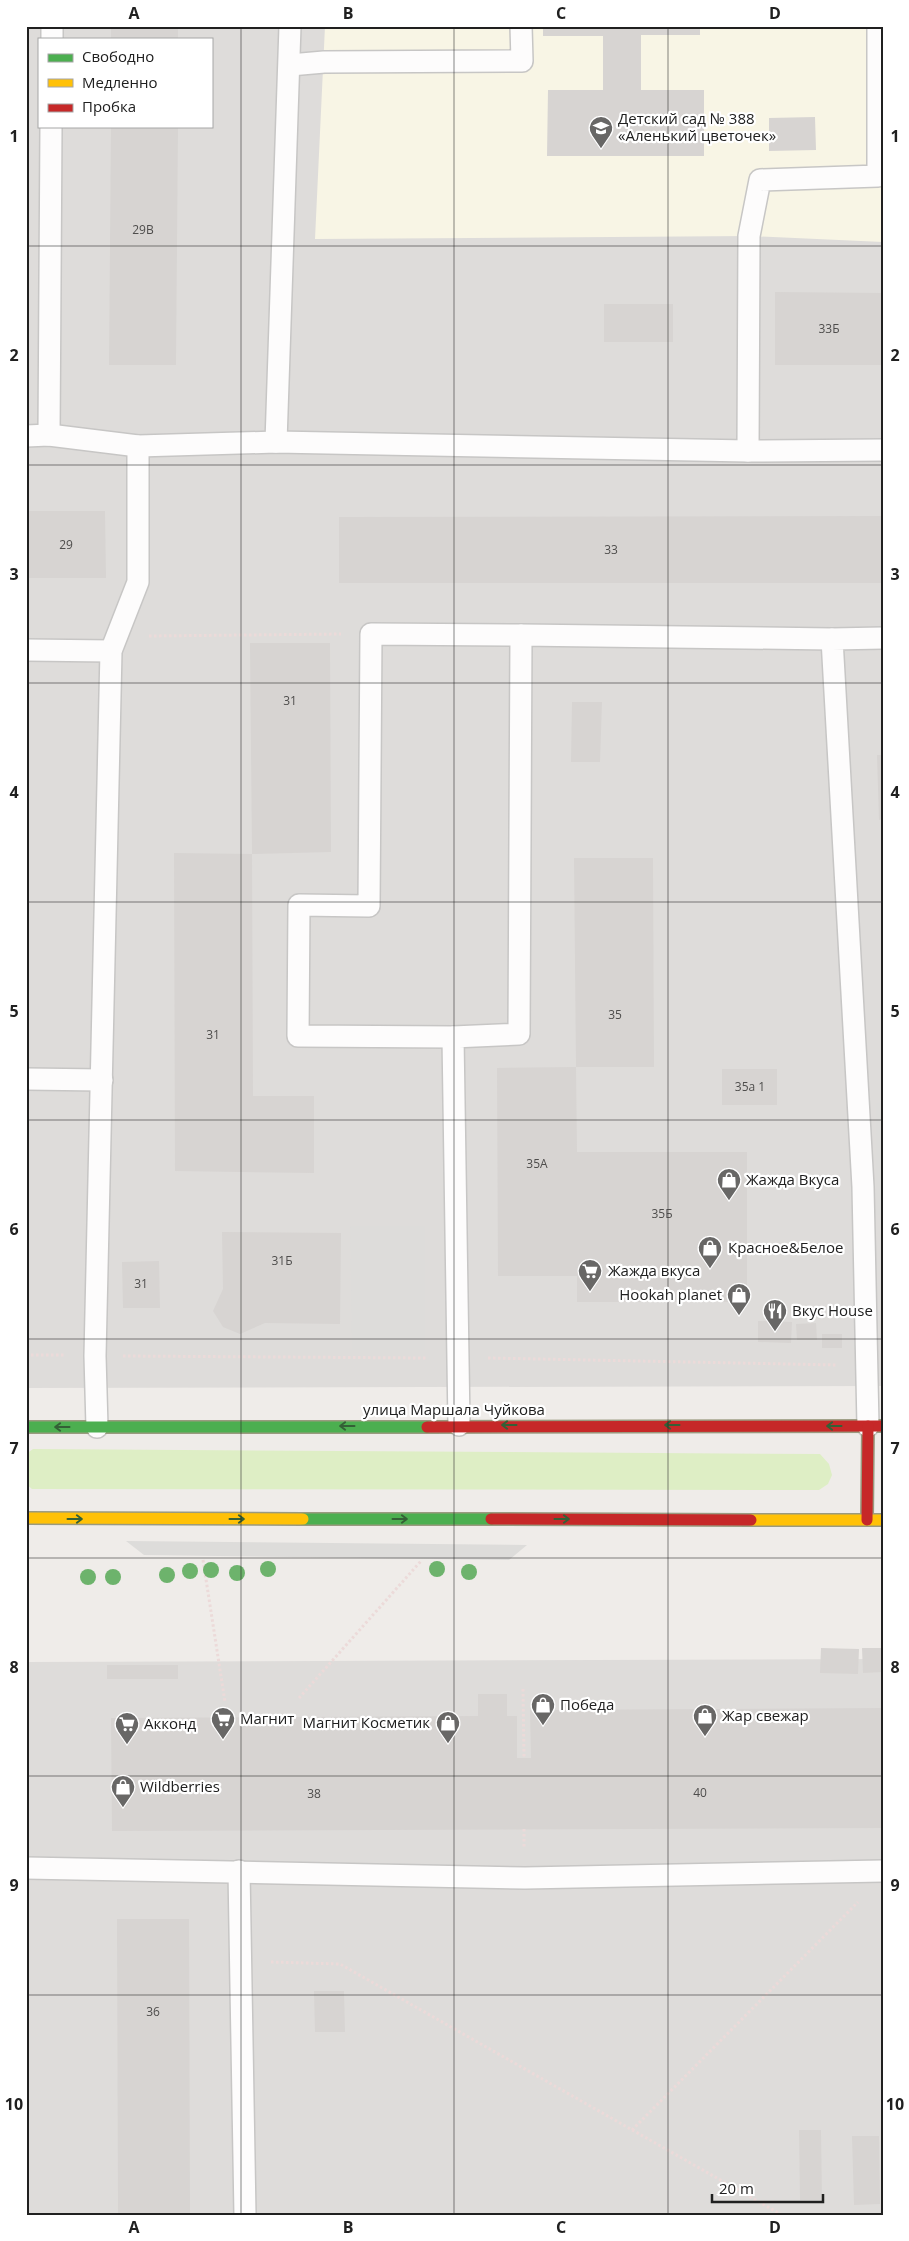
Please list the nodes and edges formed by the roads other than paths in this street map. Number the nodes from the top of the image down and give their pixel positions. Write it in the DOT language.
graph roads {
  1 [pos="290,26"];
  2 [pos="521,26"];
  3 [pos="878,26"];
  4 [pos="290,65"];
  5 [pos="51,128"];
  6 [pos="26,436"];
  7 [pos="48,436"];
  8 [pos="276,442"];
  9 [pos="138,446"];
  10 [pos="883,450"];
  11 [pos="748,451"];
  12 [pos="521,635"];
  13 [pos="883,638"];
  14 [pos="832,639"];
  15 [pos="114,644"];
  16 [pos="26,650"];
  17 [pos="453,1037"];
  18 [pos="26,1079"];
  19 [pos="102,1080"];
  20 [pos="873,1186"];
  21 [pos="459,1425"];
  22 [pos="875,1426"];
  23 [pos="26,1427"];
  24 [pos="98,1427"];
  25 [pos="26,1518"];
  26 [pos="867,1520"];
  27 [pos="883,1520"];
  28 [pos="26,1868"];
  29 [pos="239,1871"];
  30 [pos="883,1871"];
  31 [pos="246,2215"];
  1 -- 4 [label="lane"];
  2 -- 4 [label="lane"];
  3 -- 11 [label="lane"];
  4 -- 8 [label="lane"];
  5 -- 7 [label="lane"];
  6 -- 7 [label="lane"];
  7 -- 9 [label="lane"];
  8 -- 9 [label="lane"];
  8 -- 11 [label="lane"];
  9 -- 15 [label="lane"];
  10 -- 11 [label="lane"];
  12 -- 14 [label="lane"];
  12 -- 17 [label="lane"];
  12 -- 17 [label="lane"];
  13 -- 14 [label="lane"];
  14 -- 20 [label="lane"];
  15 -- 16 [label="lane"];
  15 -- 19 [label="lane"];
  17 -- 21 [label="lane"];
  18 -- 19 [label="lane"];
  19 -- 24 [label="lane"];
  20 -- 22 [label="lane"];
  22 -- 21 [label="main road, улица Маршала Чуйкова, one-way"];
  21 -- 24 [label="main road, улица Маршала Чуйкова, one-way"];
  22 -- 26 [label="main road"];
  24 -- 23 [label="main road, улица Маршала Чуйкова, one-way"];
  25 -- 26 [label="main road, one-way"];
  26 -- 27 [label="main road"];
  28 -- 29 [label="lane"];
  29 -- 30 [label="lane"];
  29 -- 31 [label="lane"];
}
